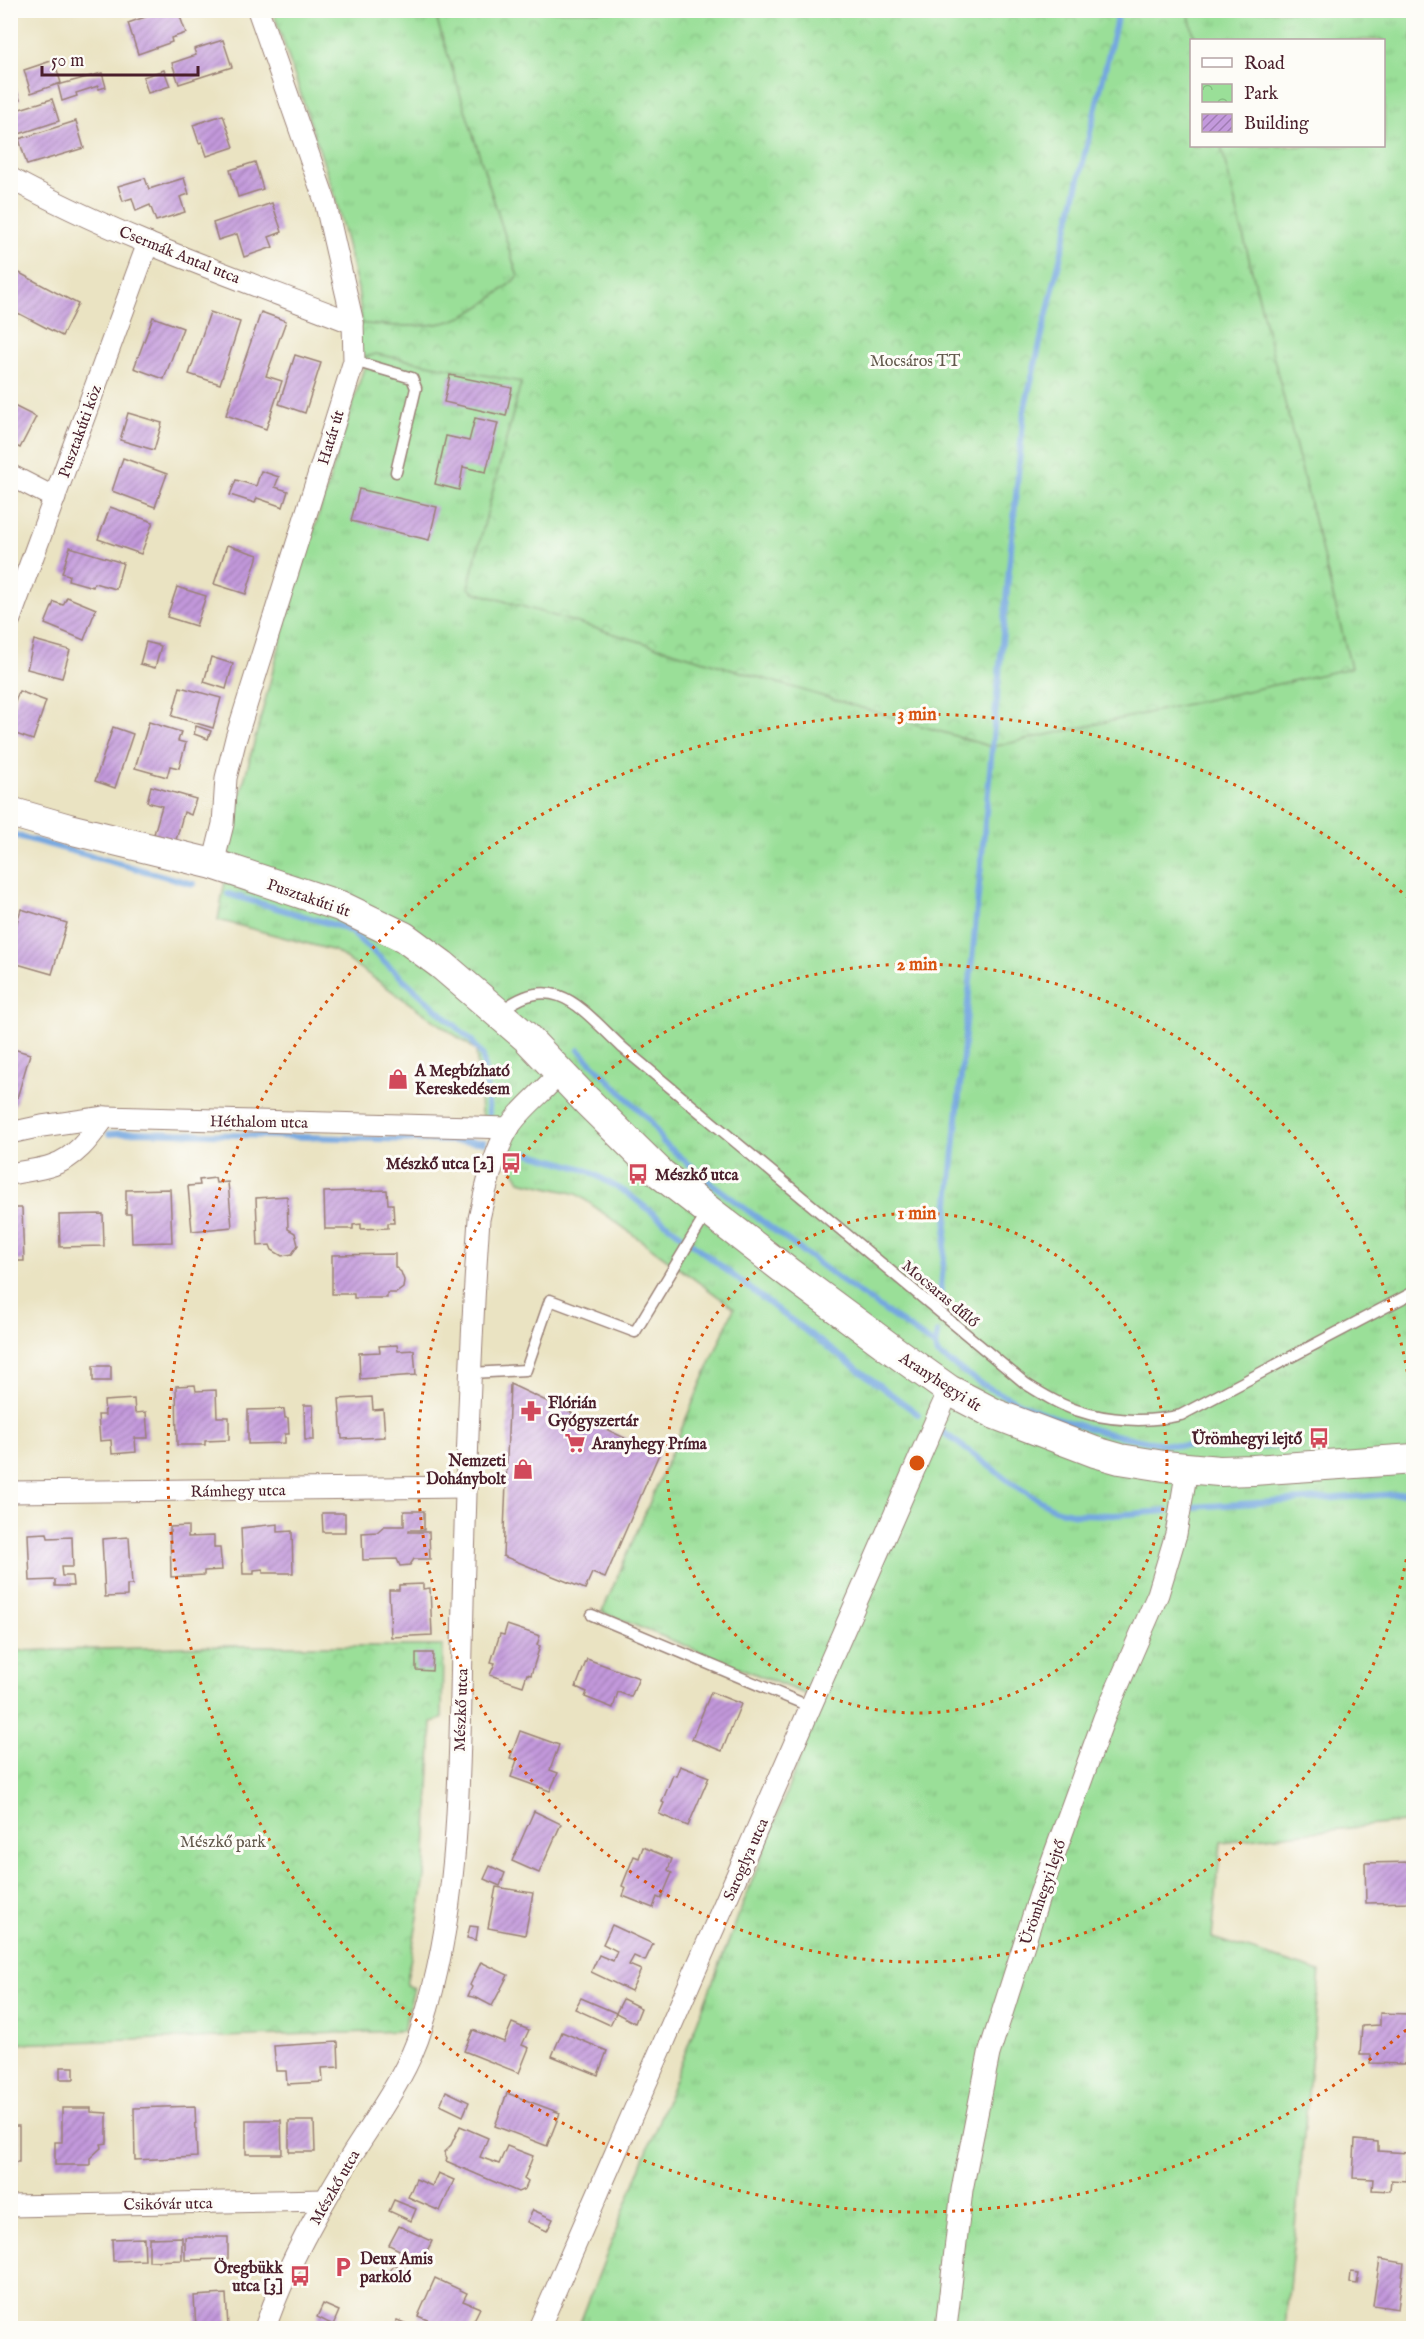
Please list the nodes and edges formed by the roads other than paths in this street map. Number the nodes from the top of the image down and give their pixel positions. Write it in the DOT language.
graph roads {
  1 [pos="258,10"];
  2 [pos="10,178"];
  3 [pos="148,243"];
  4 [pos="352,323"];
  5 [pos="354,361"];
  6 [pos="396,472"];
  7 [pos="10,475"];
  8 [pos="55,498"];
  9 [pos="10,619"];
  10 [pos="10,812"];
  11 [pos="213,864"];
  12 [pos="499,1013"];
  13 [pos="559,1073"];
  14 [pos="105,1117"];
  15 [pos="509,1128"];
  16 [pos="10,1133"];
  17 [pos="10,1174"];
  18 [pos="701,1222"];
  19 [pos="1413,1292"];
  20 [pos="471,1372"];
  21 [pos="949,1390"];
  22 [pos="1413,1459"];
  23 [pos="1187,1469"];
  24 [pos="466,1487"];
  25 [pos="10,1492"];
  26 [pos="592,1615"];
  27 [pos="812,1707"];
  28 [pos="325,2200"];
  29 [pos="10,2206"];
  30 [pos="264,2328"];
  31 [pos="539,2328"];
  32 [pos="946,2328"];
  1 -- 4 [label="street, Határ út"];
  2 -- 3 [label="street, Csermák Antal utca"];
  3 -- 4 [label="street, Csermák Antal utca"];
  3 -- 8 [label="street, Pusztakúti köz"];
  4 -- 5 [label="street, Határ út"];
  5 -- 6 [label="lane"];
  5 -- 11 [label="street, Határ út"];
  7 -- 8 [label="street"];
  8 -- 9 [label="street, Pusztakúti köz"];
  10 -- 11 [label="street, Pusztakúti út"];
  11 -- 12 [label="street, Pusztakúti út"];
  12 -- 13 [label="street, Pusztakúti út"];
  12 -- 19 [label="lane, Mocsaras dűlő"];
  13 -- 15 [label="street, Mészkő utca"];
  13 -- 18 [label="street, Aranyhegyi út"];
  14 -- 15 [label="street, Héthalom utca"];
  14 -- 16 [label="street, Héthalom utca"];
  14 -- 17 [label="street"];
  15 -- 20 [label="street, Mészkő utca"];
  18 -- 20 [label="lane"];
  18 -- 21 [label="street, Aranyhegyi út"];
  20 -- 24 [label="street, Mészkő utca"];
  21 -- 23 [label="street, Aranyhegyi út"];
  21 -- 27 [label="street, Saroglya utca"];
  22 -- 23 [label="street, Aranyhegyi út"];
  23 -- 32 [label="street, Ürömhegyi lejtő"];
  24 -- 25 [label="street, Rámhegy utca"];
  24 -- 28 [label="street, Mészkő utca"];
  26 -- 27 [label="lane"];
  27 -- 31 [label="street, Saroglya utca"];
  28 -- 29 [label="street, Csikóvár utca"];
  28 -- 30 [label="street, Mészkő utca"];
}
